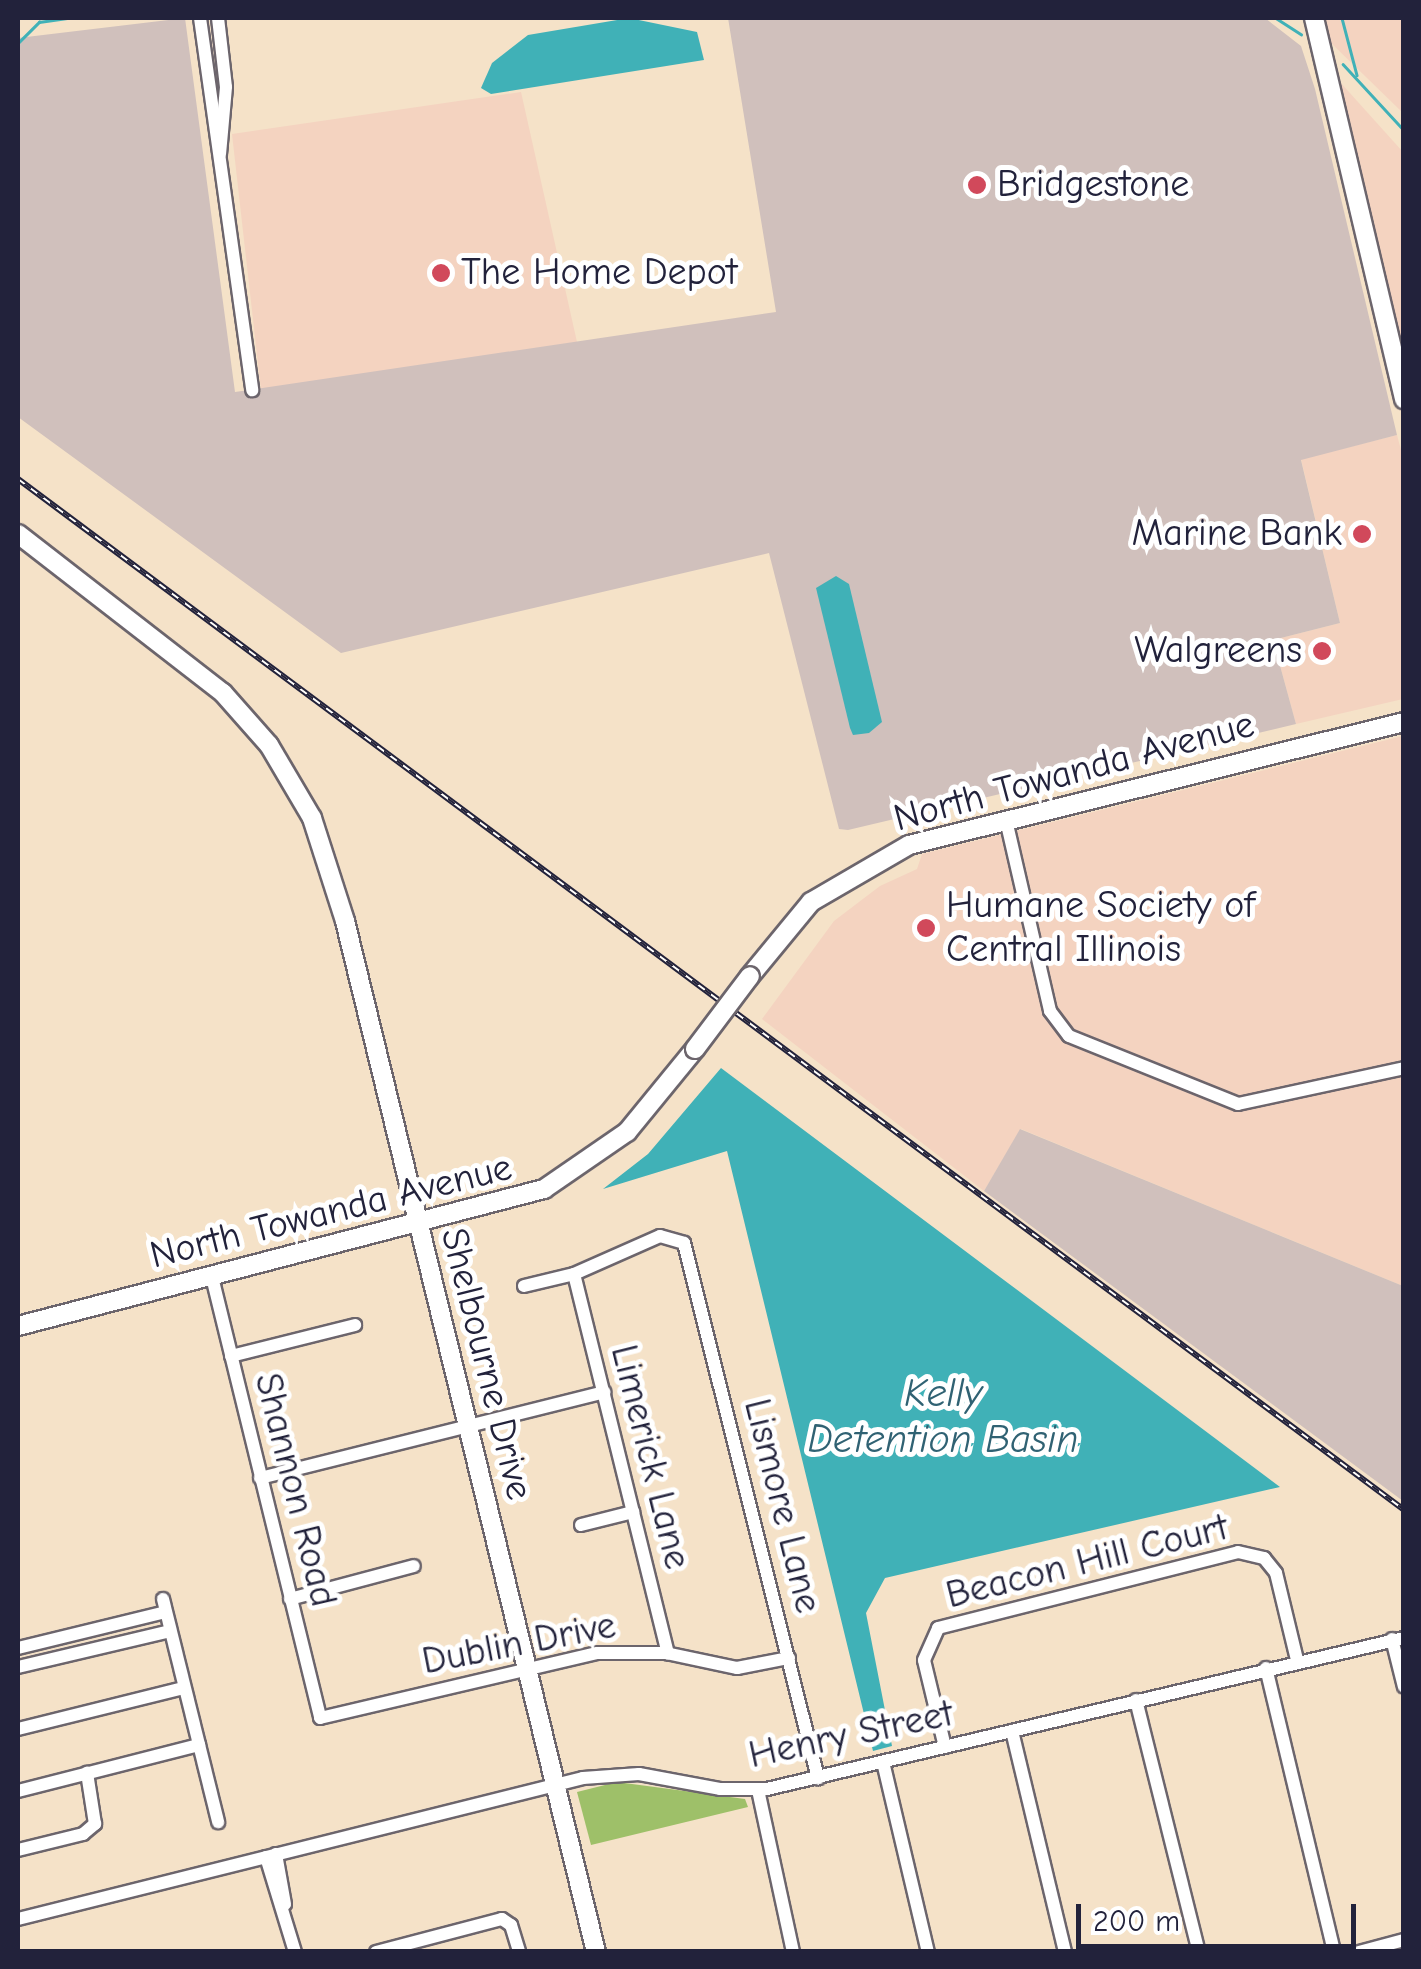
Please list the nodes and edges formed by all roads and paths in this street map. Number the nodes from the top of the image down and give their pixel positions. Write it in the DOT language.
graph roads {
  1 [pos="200,18"];
  2 [pos="218,18"];
  3 [pos="1314,18"];
  4 [pos="219,157"];
  5 [pos="252,390"];
  6 [pos="1404,400"];
  7 [pos="18,534"];
  8 [pos="1404,722"];
  9 [pos="1006,820"];
  10 [pos="1404,1068"];
  11 [pos="418,1225"];
  12 [pos="574,1274"];
  13 [pos="212,1277"];
  14 [pos="524,1286"];
  15 [pos="18,1326"];
  16 [pos="356,1326"];
  17 [pos="231,1356"];
  18 [pos="604,1392"];
  19 [pos="468,1426"];
  20 [pos="260,1478"];
  21 [pos="634,1512"];
  22 [pos="581,1525"];
  23 [pos="414,1566"];
  24 [pos="290,1599"];
  25 [pos="170,1631"];
  26 [pos="1398,1638"];
  27 [pos="18,1648"];
  28 [pos="668,1654"];
  29 [pos="788,1658"];
  30 [pos="1297,1660"];
  31 [pos="527,1666"];
  32 [pos="18,1667"];
  33 [pos="1266,1668"];
  34 [pos="1404,1686"];
  35 [pos="184,1688"];
  36 [pos="1136,1700"];
  37 [pos="320,1718"];
  38 [pos="18,1729"];
  39 [pos="1012,1731"];
  40 [pos="199,1745"];
  41 [pos="945,1746"];
  42 [pos="883,1762"];
  43 [pos="87,1773"];
  44 [pos="818,1778"];
  45 [pos="555,1784"];
  46 [pos="758,1790"];
  47 [pos="18,1791"];
  48 [pos="218,1822"];
  49 [pos="18,1850"];
  50 [pos="271,1855"];
  51 [pos="18,1919"];
  52 [pos="1404,1940"];
  53 [pos="406,1948"];
  54 [pos="295,1952"];
  55 [pos="376,1952"];
  56 [pos="519,1952"];
  57 [pos="596,1952"];
  58 [pos="793,1952"];
  59 [pos="928,1952"];
  60 [pos="1065,1952"];
  61 [pos="1199,1952"];
  62 [pos="1334,1952"];
  63 [pos="1359,1952"];
  1 -- 4 [label="street"];
  2 -- 4 [label="street"];
  3 -- 6 [label="main road"];
  4 -- 5 [label="street"];
  7 -- 11 [label="main road, Shelbourne Drive"];
  8 -- 9 [label="main road, North Towanda Avenue"];
  9 -- 10 [label="street"];
  9 -- 11 [label="main road, North Towanda Avenue, bridge"];
  11 -- 13 [label="main road, North Towanda Avenue"];
  11 -- 19 [label="main road, Shelbourne Drive"];
  12 -- 14 [label="street"];
  12 -- 18 [label="street, Limerick Lane"];
  12 -- 29 [label="street, Lismore Lane"];
  13 -- 15 [label="main road, North Towanda Avenue"];
  13 -- 17 [label="street, Shannon Road"];
  16 -- 17 [label="street"];
  17 -- 20 [label="street, Shannon Road"];
  18 -- 19 [label="street"];
  18 -- 21 [label="street, Limerick Lane"];
  19 -- 20 [label="street"];
  19 -- 31 [label="main road, Shelbourne Drive"];
  20 -- 24 [label="street, Shannon Road"];
  21 -- 22 [label="street"];
  21 -- 28 [label="street, Limerick Lane"];
  23 -- 24 [label="street"];
  24 -- 37 [label="street, Shannon Road"];
  25 -- 27 [label="street"];
  25 -- 32 [label="street"];
  25 -- 35 [label="street"];
  26 -- 30 [label="street, Henry Street"];
  26 -- 34 [label="street"];
  28 -- 29 [label="street, Dublin Drive"];
  28 -- 31 [label="street, Dublin Drive"];
  29 -- 44 [label="street, Lismore Lane"];
  30 -- 33 [label="street, Henry Street"];
  30 -- 41 [label="street, Beacon Hill Court"];
  31 -- 37 [label="street, Dublin Drive"];
  31 -- 45 [label="main road, Shelbourne Drive"];
  33 -- 36 [label="street, Henry Street"];
  33 -- 62 [label="street"];
  35 -- 38 [label="street"];
  35 -- 40 [label="street"];
  36 -- 39 [label="street, Henry Street"];
  36 -- 61 [label="street"];
  39 -- 41 [label="street, Henry Street"];
  39 -- 60 [label="street"];
  40 -- 43 [label="street"];
  40 -- 48 [label="street"];
  41 -- 42 [label="street, Henry Street"];
  42 -- 44 [label="street, Henry Street"];
  42 -- 59 [label="street"];
  43 -- 47 [label="street"];
  43 -- 49 [label="street"];
  44 -- 46 [label="street, Henry Street"];
  45 -- 46 [label="street, Henry Street"];
  45 -- 50 [label="street, Henry Street"];
  45 -- 57 [label="main road, Shelbourne Drive"];
  46 -- 58 [label="street"];
  50 -- 51 [label="street, Henry Street"];
  50 -- 54 [label="street"];
  52 -- 63 [label="street"];
  53 -- 55 [label="street"];
  53 -- 56 [label="street"];
}
